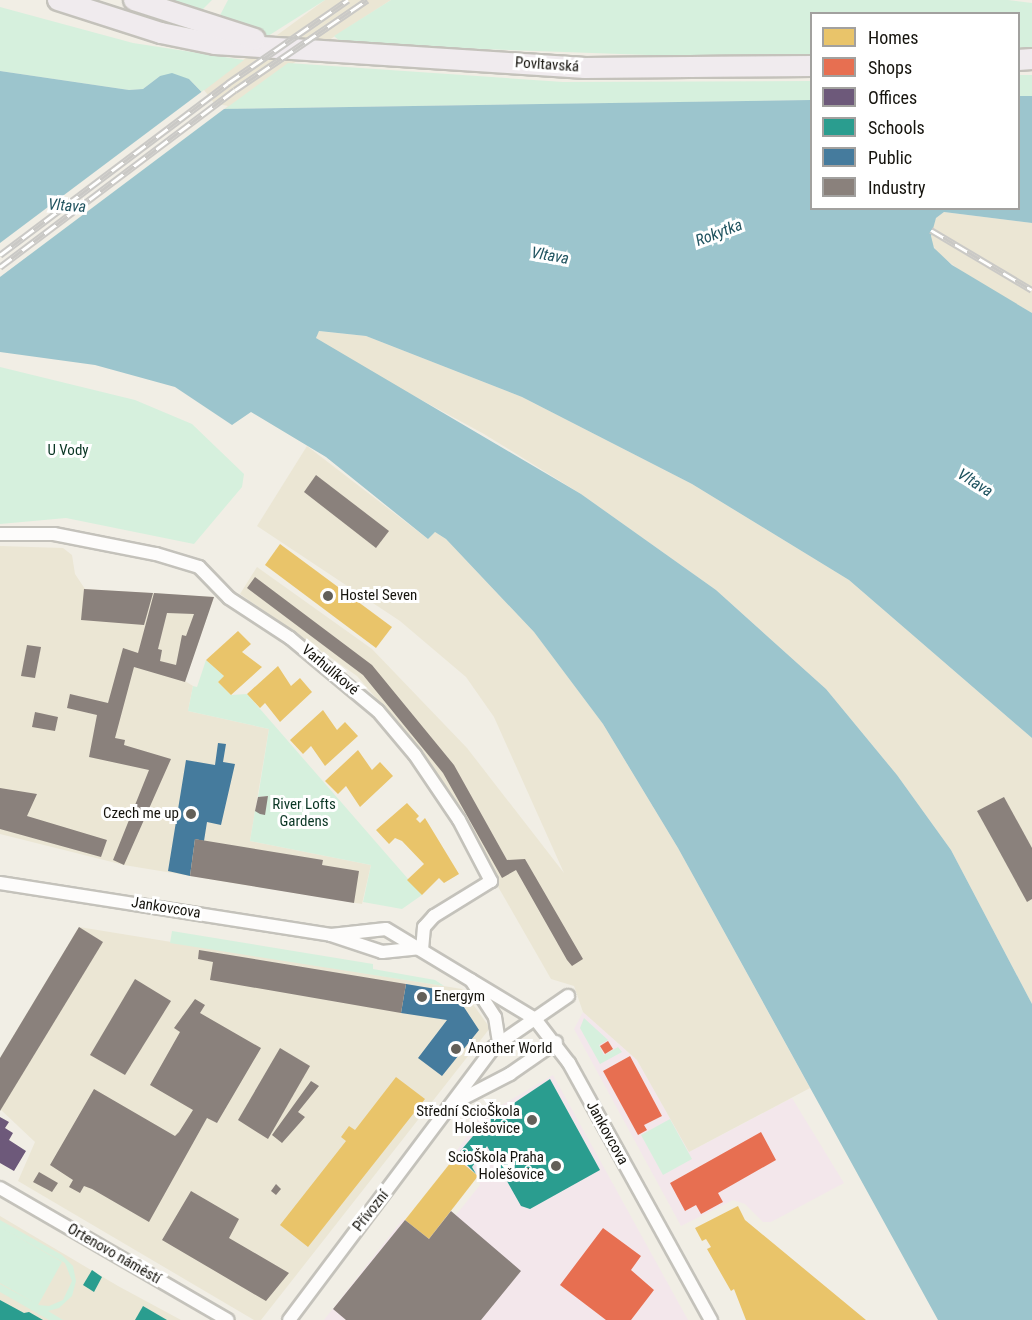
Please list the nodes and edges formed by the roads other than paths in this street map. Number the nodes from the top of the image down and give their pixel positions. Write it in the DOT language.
graph roads {
  1 [pos="48,0"];
  2 [pos="58,0"];
  3 [pos="134,0"];
  4 [pos="92,12"];
  5 [pos="283,48"];
  6 [pos="810,66"];
  7 [pos="0,534"];
  8 [pos="0,883"];
  9 [pos="331,935"];
  10 [pos="423,948"];
  11 [pos="468,977"];
  12 [pos="568,996"];
  13 [pos="535,1019"];
  14 [pos="499,1042"];
  15 [pos="556,1042"];
  16 [pos="454,1102"];
  17 [pos="0,1188"];
  18 [pos="228,1320"];
  19 [pos="288,1320"];
  20 [pos="711,1320"];
  1 -- 4 [label="main road"];
  2 -- 4 [label="main road, Povltavská"];
  3 -- 5 [label="main road, Povltavská"];
  4 -- 5 [label="main road, Povltavská"];
  5 -- 6 [label="main road, Povltavská"];
  7 -- 10 [label="street, Varhulíkové"];
  8 -- 9 [label="street, Jankovcova"];
  9 -- 10 [label="street, Jankovcova"];
  9 -- 10 [label="street, Jankovcova"];
  10 -- 11 [label="street, Jankovcova"];
  11 -- 13 [label="street, Jankovcova"];
  11 -- 14 [label="street, Jankovcova"];
  12 -- 13 [label="street"];
  13 -- 14 [label="street, Přívozní"];
  13 -- 15 [label="street, Jankovcova"];
  14 -- 16 [label="street, Přívozní"];
  15 -- 16 [label="street, Přívozní"];
  15 -- 20 [label="street, Jankovcova"];
  16 -- 19 [label="street, Přívozní"];
  17 -- 18 [label="street, Ortenovo náměstí"];
}
